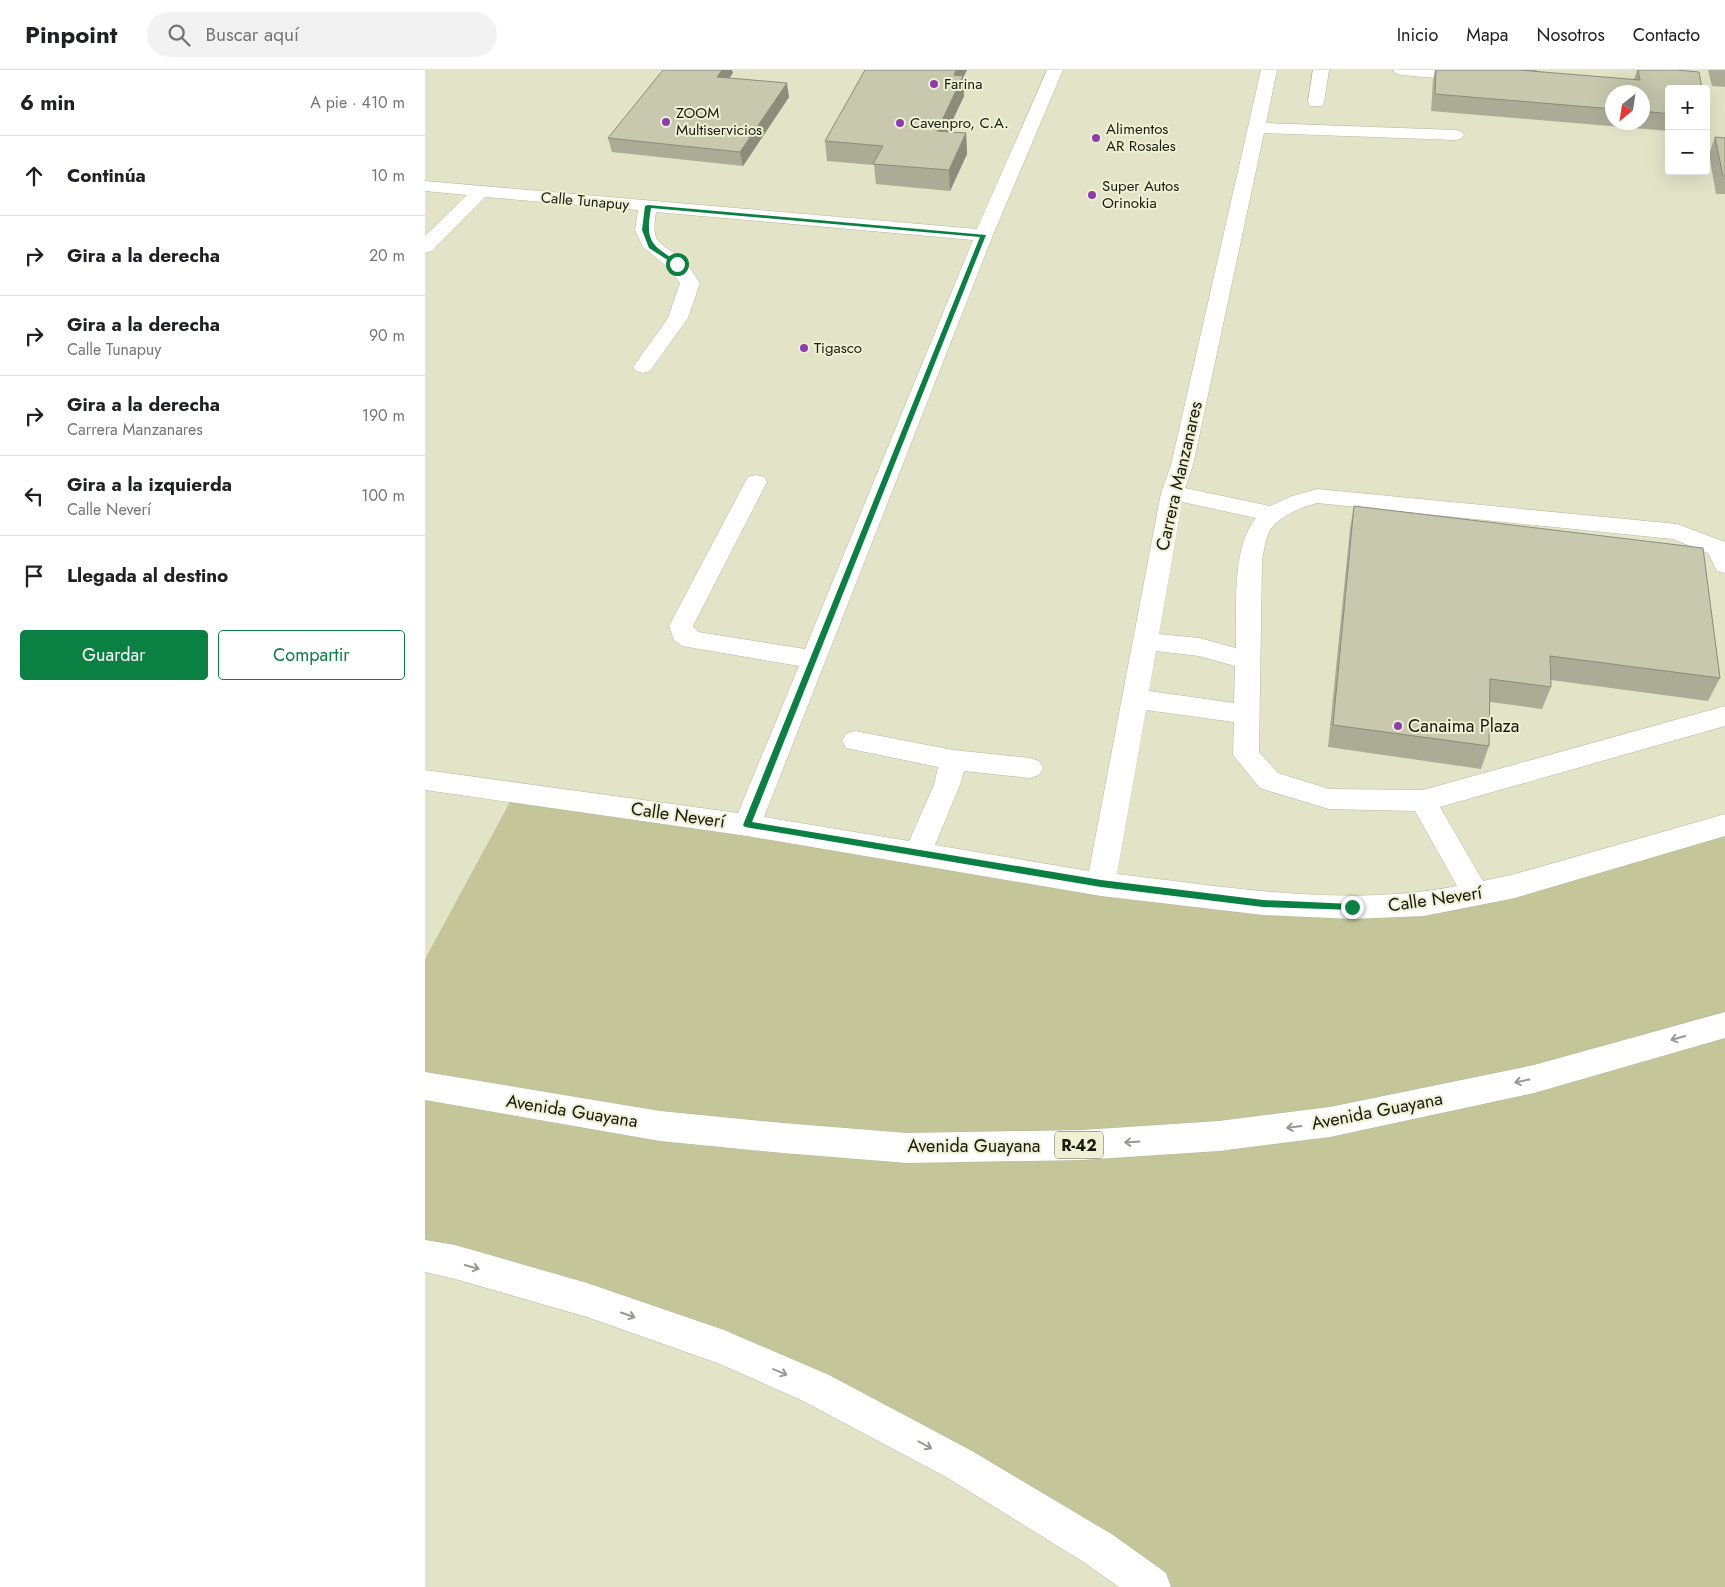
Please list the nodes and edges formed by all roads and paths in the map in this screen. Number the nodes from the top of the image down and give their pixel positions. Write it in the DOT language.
graph roads {
  1 [pos="1055,70"];
  2 [pos="1269,70"];
  3 [pos="1321,70"];
  4 [pos="1401,70"];
  5 [pos="1487,77"];
  6 [pos="1316,102"];
  7 [pos="1257,128"];
  8 [pos="1455,135"];
  9 [pos="425,186"];
  10 [pos="480,192"];
  11 [pos="648,206"];
  12 [pos="984,235"];
  13 [pos="425,247"];
  14 [pos="643,367"];
  15 [pos="756,482"];
  16 [pos="1172,493"];
  17 [pos="1274,514"];
  18 [pos="1725,565"];
  19 [pos="1146,641"];
  20 [pos="814,659"];
  21 [pos="1247,660"];
  22 [pos="1136,699"];
  23 [pos="1246,714"];
  24 [pos="1725,716"];
  25 [pos="855,741"];
  26 [pos="953,760"];
  27 [pos="1030,768"];
  28 [pos="425,780"];
  29 [pos="1423,801"];
  30 [pos="747,825"];
  31 [pos="1725,825"];
  32 [pos="918,853"];
  33 [pos="1101,884"];
  34 [pos="1476,894"];
  35 [pos="1725,1025"];
  36 [pos="425,1086"];
  37 [pos="425,1256"];
  38 [pos="1152,1587"];
  1 -- 12 [label="street"];
  2 -- 7 [label="street, Carrera Manzanares"];
  3 -- 6 [label="street"];
  4 -- 5 [label="street"];
  7 -- 8 [label="street"];
  7 -- 16 [label="street, Carrera Manzanares"];
  9 -- 10 [label="street, Calle Tunapuy"];
  10 -- 11 [label="street, Calle Tunapuy"];
  10 -- 13 [label="street"];
  11 -- 12 [label="street, Calle Tunapuy"];
  11 -- 14 [label="street"];
  12 -- 20 [label="street"];
  15 -- 20 [label="street"];
  16 -- 17 [label="street"];
  16 -- 19 [label="street, Carrera Manzanares"];
  17 -- 18 [label="street"];
  17 -- 21 [label="street"];
  19 -- 21 [label="street"];
  19 -- 22 [label="street, Carrera Manzanares"];
  20 -- 30 [label="street"];
  21 -- 23 [label="street"];
  22 -- 23 [label="street"];
  22 -- 33 [label="street, Carrera Manzanares"];
  23 -- 29 [label="street"];
  24 -- 29 [label="street"];
  25 -- 26 [label="street"];
  26 -- 27 [label="street"];
  26 -- 32 [label="street"];
  28 -- 30 [label="street, Calle Neverí"];
  29 -- 34 [label="street"];
  30 -- 32 [label="street, Calle Neverí"];
  31 -- 34 [label="street, Calle Neverí"];
  32 -- 33 [label="street, Calle Neverí"];
  33 -- 34 [label="street, Calle Neverí"];
  35 -- 36 [label="street, Avenida Guayana / R-42, one-way"];
  37 -- 38 [label="street, one-way"];
}
